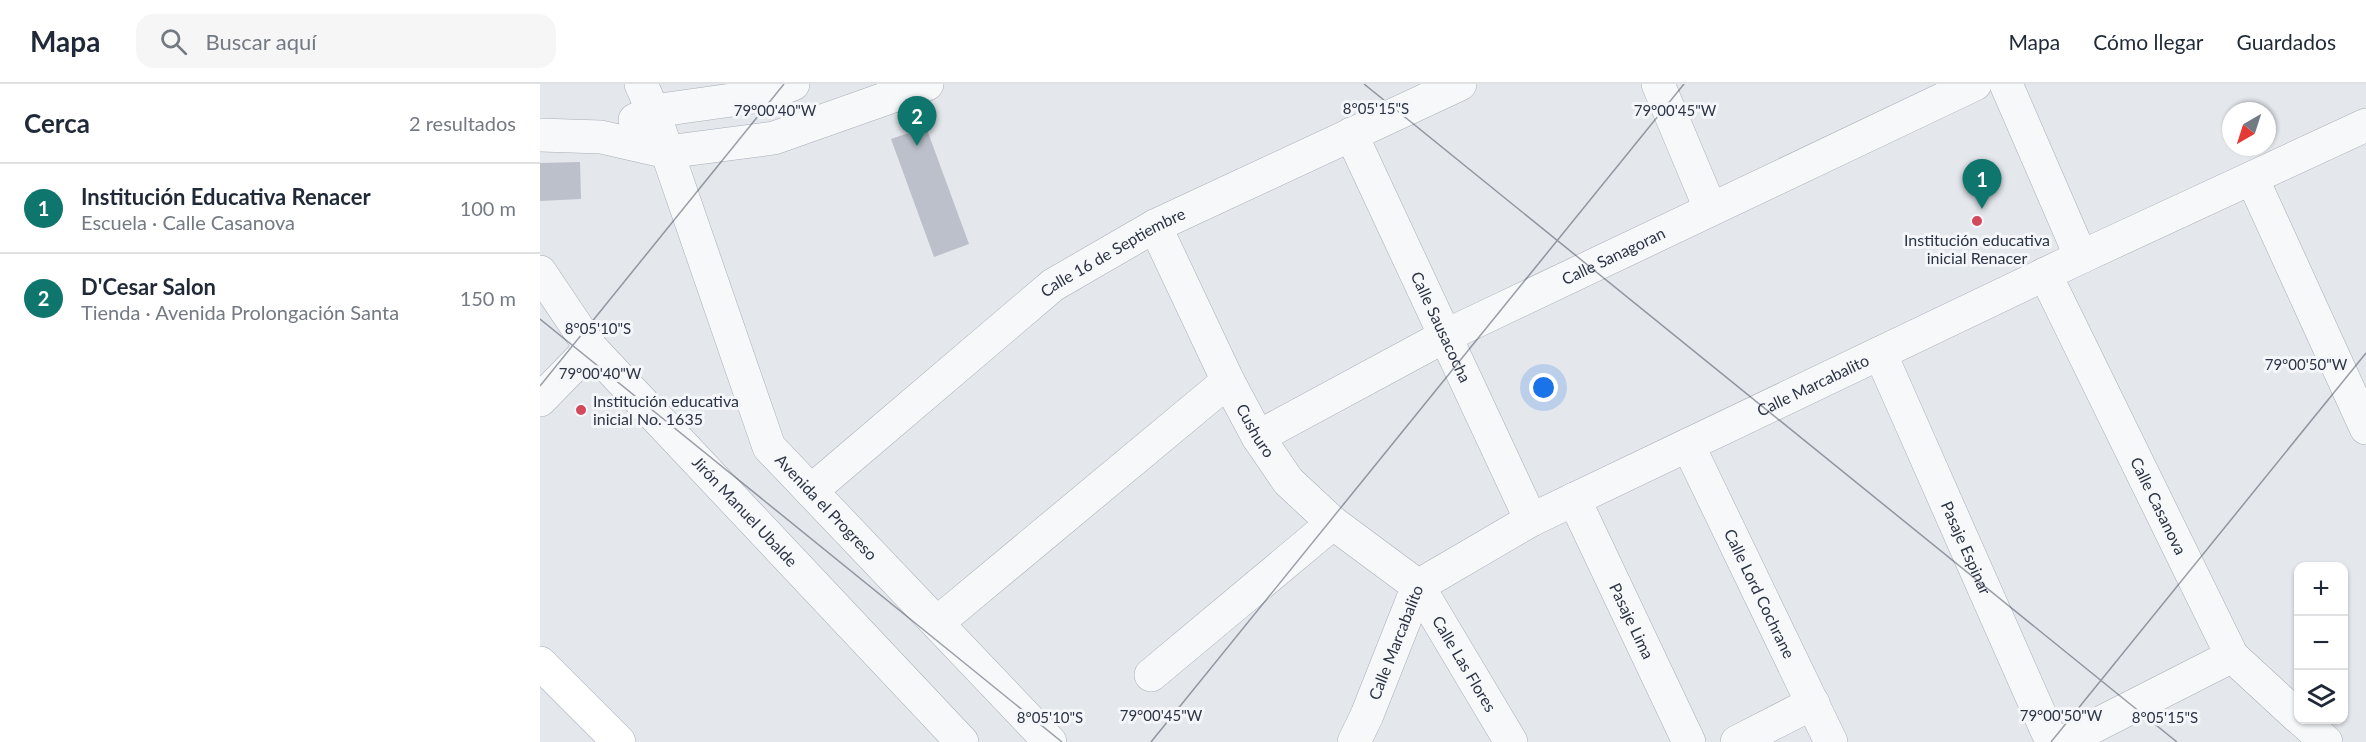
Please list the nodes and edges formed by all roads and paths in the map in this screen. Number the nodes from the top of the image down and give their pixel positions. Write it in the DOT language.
graph roads {
  1 [pos="793,84"];
  2 [pos="927,84"];
  3 [pos="1460,84"];
  4 [pos="1658,84"];
  5 [pos="1975,84"];
  6 [pos="2006,84"];
  7 [pos="647,98"];
  8 [pos="2366,125"];
  9 [pos="1351,134"];
  10 [pos="540,135"];
  11 [pos="601,137"];
  12 [pos="668,152"];
  13 [pos="2252,178"];
  14 [pos="1710,208"];
  15 [pos="1155,226"];
  16 [pos="2081,257"];
  17 [pos="540,272"];
  18 [pos="2045,274"];
  19 [pos="1445,336"];
  20 [pos="591,348"];
  21 [pos="1880,353"];
  22 [pos="1228,381"];
  23 [pos="540,400"];
  24 [pos="2366,428"];
  25 [pos="1258,437"];
  26 [pos="1688,445"];
  27 [pos="811,491"];
  28 [pos="1574,499"];
  29 [pos="1531,520"];
  30 [pos="1333,523"];
  31 [pos="1418,586"];
  32 [pos="937,623"];
  33 [pos="2232,656"];
  34 [pos="540,663"];
  35 [pos="1151,675"];
  36 [pos="1813,703"];
  37 [pos="2294,713"];
  38 [pos="2306,724"];
  39 [pos="619,742"];
  40 [pos="962,742"];
  41 [pos="1050,742"];
  42 [pos="1353,742"];
  43 [pos="1510,742"];
  44 [pos="1689,742"];
  45 [pos="1737,742"];
  46 [pos="1832,742"];
  47 [pos="2052,742"];
  48 [pos="2063,742"];
  49 [pos="2326,742"];
  1 -- 7 [label="street"];
  2 -- 12 [label="street"];
  3 -- 9 [label="street, Calle 16 de Septiembre"];
  4 -- 14 [label="street"];
  5 -- 14 [label="street, Calle Sanagoran"];
  6 -- 16 [label="street"];
  7 -- 11 [label="street"];
  7 -- 12 [label="street, Avenida el Progreso"];
  8 -- 13 [label="street, Calle Marcabalito"];
  9 -- 15 [label="street, Calle 16 de Septiembre"];
  9 -- 19 [label="street, Calle Sausacocha"];
  10 -- 11 [label="street"];
  11 -- 12 [label="street"];
  12 -- 27 [label="street, Avenida el Progreso"];
  13 -- 16 [label="street, Calle Marcabalito"];
  13 -- 24 [label="street"];
  14 -- 19 [label="street, Calle Sanagoran"];
  15 -- 22 [label="street, Cushuro"];
  15 -- 27 [label="street, Calle 16 de Septiembre"];
  16 -- 18 [label="street, Calle Marcabalito"];
  17 -- 20 [label="street, Jirón Manuel Ubalde"];
  18 -- 21 [label="street, Calle Marcabalito"];
  18 -- 33 [label="street, Calle Casanova"];
  19 -- 25 [label="street, Calle Sanagoran"];
  19 -- 29 [label="street, Calle Sausacocha"];
  20 -- 23 [label="street"];
  20 -- 40 [label="street, Jirón Manuel Ubalde"];
  21 -- 26 [label="street, Calle Marcabalito"];
  21 -- 47 [label="street, Pasaje Espinar"];
  22 -- 25 [label="street, Cushuro"];
  22 -- 32 [label="street"];
  25 -- 30 [label="street, Cushuro"];
  26 -- 28 [label="street, Calle Marcabalito"];
  26 -- 36 [label="street, Calle Lord Cochrane"];
  27 -- 32 [label="street, Avenida el Progreso"];
  28 -- 29 [label="street, Calle Marcabalito"];
  28 -- 44 [label="street, Pasaje Lima"];
  29 -- 31 [label="street, Calle Marcabalito"];
  30 -- 31 [label="street, Cushuro"];
  30 -- 35 [label="street"];
  31 -- 42 [label="street, Calle Marcabalito"];
  31 -- 43 [label="street, Calle Las Flores"];
  32 -- 41 [label="street, Avenida el Progreso"];
  33 -- 37 [label="street, Calle Casanova"];
  33 -- 48 [label="street"];
  34 -- 39 [label="main road"];
  36 -- 45 [label="street"];
  36 -- 46 [label="street, Calle Lord Cochrane"];
  38 -- 49 [label="street, Calle Casanova"];
}
